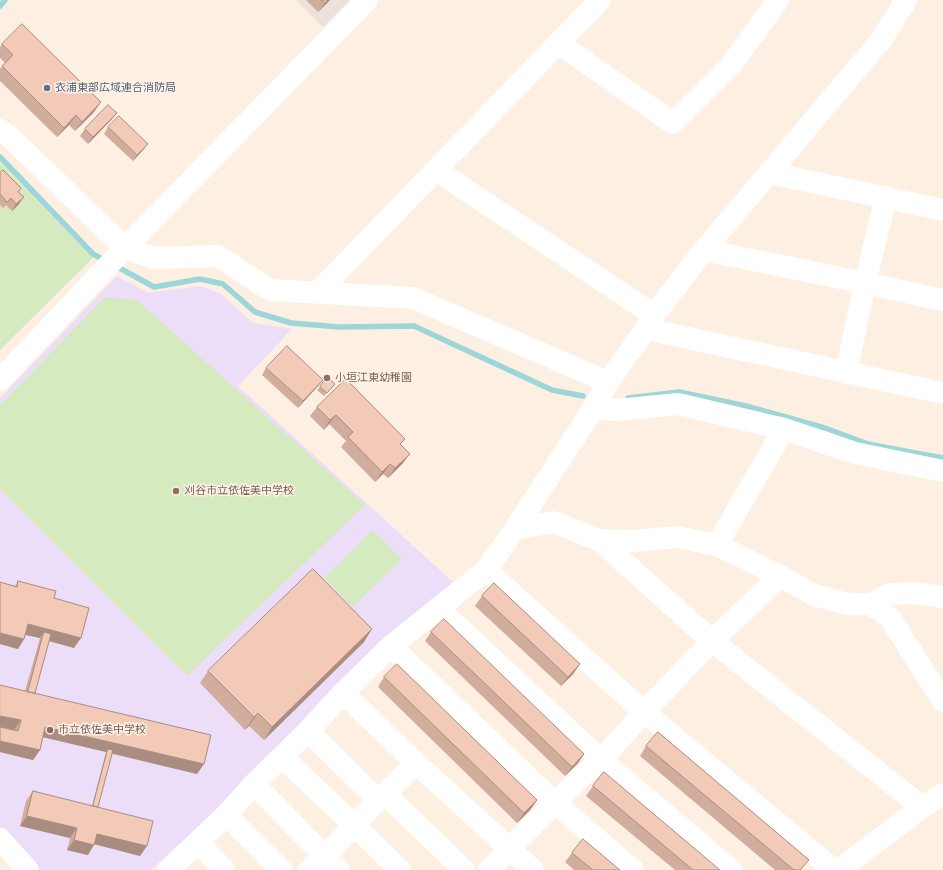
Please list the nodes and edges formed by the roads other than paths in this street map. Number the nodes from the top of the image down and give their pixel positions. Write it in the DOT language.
graph roads {
  1 [pos="367,0"];
  2 [pos="600,0"];
  3 [pos="778,0"];
  4 [pos="901,2"];
  5 [pos="558,43"];
  6 [pos="0,130"];
  7 [pos="436,170"];
  8 [pos="770,173"];
  9 [pos="886,197"];
  10 [pos="943,210"];
  11 [pos="704,250"];
  12 [pos="122,251"];
  13 [pos="865,283"];
  14 [pos="318,292"];
  15 [pos="943,300"];
  16 [pos="650,322"];
  17 [pos="846,373"];
  18 [pos="0,380"];
  19 [pos="608,382"];
  20 [pos="943,393"];
  21 [pos="593,409"];
  22 [pos="784,429"];
  23 [pos="943,471"];
  24 [pos="515,529"];
  25 [pos="599,540"];
  26 [pos="717,545"];
  27 [pos="486,570"];
  28 [pos="780,576"];
  29 [pos="943,597"];
  30 [pos="871,604"];
  31 [pos="438,608"];
  32 [pos="712,641"];
  33 [pos="391,646"];
  34 [pos="343,693"];
  35 [pos="943,701"];
  36 [pos="644,712"];
  37 [pos="308,731"];
  38 [pos="282,757"];
  39 [pos="601,760"];
  40 [pos="416,763"];
  41 [pos="254,784"];
  42 [pos="943,794"];
  43 [pos="381,797"];
  44 [pos="555,803"];
  45 [pos="922,808"];
  46 [pos="226,815"];
  47 [pos="354,825"];
  48 [pos="0,839"];
  49 [pos="198,842"];
  50 [pos="509,849"];
  51 [pos="324,865"];
  52 [pos="28,870"];
  53 [pos="170,870"];
  54 [pos="224,870"];
  55 [pos="282,870"];
  56 [pos="400,870"];
  57 [pos="464,870"];
  58 [pos="490,870"];
  59 [pos="533,870"];
  60 [pos="633,870"];
  61 [pos="731,870"];
  62 [pos="834,870"];
  63 [pos="839,870"];
  1 -- 12 [label="street"];
  2 -- 5 [label="street"];
  3 -- 5 [label="street"];
  4 -- 8 [label="street"];
  5 -- 7 [label="street"];
  6 -- 12 [label="street"];
  7 -- 14 [label="street"];
  7 -- 16 [label="street"];
  8 -- 9 [label="street"];
  8 -- 11 [label="street"];
  9 -- 10 [label="street"];
  9 -- 13 [label="street"];
  11 -- 13 [label="street"];
  11 -- 16 [label="street"];
  12 -- 14 [label="street"];
  12 -- 18 [label="street"];
  13 -- 15 [label="street"];
  13 -- 17 [label="street"];
  14 -- 19 [label="street"];
  16 -- 17 [label="street"];
  16 -- 19 [label="street"];
  17 -- 20 [label="street"];
  19 -- 21 [label="street"];
  21 -- 22 [label="street"];
  21 -- 24 [label="street"];
  22 -- 23 [label="street"];
  22 -- 26 [label="street"];
  24 -- 25 [label="street"];
  24 -- 27 [label="street"];
  25 -- 26 [label="street"];
  25 -- 32 [label="street"];
  26 -- 28 [label="street"];
  27 -- 31 [label="street"];
  27 -- 36 [label="street"];
  28 -- 30 [label="street"];
  28 -- 32 [label="street"];
  29 -- 30 [label="street"];
  30 -- 35 [label="street"];
  31 -- 33 [label="street"];
  31 -- 39 [label="street"];
  32 -- 36 [label="street"];
  32 -- 45 [label="street"];
  33 -- 34 [label="street"];
  33 -- 44 [label="street"];
  34 -- 37 [label="street"];
  34 -- 40 [label="street"];
  36 -- 39 [label="street"];
  36 -- 62 [label="street"];
  37 -- 38 [label="street"];
  37 -- 43 [label="street"];
  38 -- 41 [label="street"];
  38 -- 47 [label="street"];
  39 -- 44 [label="street"];
  39 -- 61 [label="street"];
  40 -- 43 [label="street"];
  40 -- 50 [label="street"];
  41 -- 46 [label="street"];
  41 -- 51 [label="street"];
  42 -- 45 [label="street"];
  43 -- 47 [label="street"];
  43 -- 57 [label="street"];
  44 -- 50 [label="street"];
  44 -- 60 [label="street"];
  45 -- 63 [label="street"];
  46 -- 49 [label="street"];
  46 -- 55 [label="street"];
  47 -- 51 [label="street"];
  47 -- 56 [label="street"];
  48 -- 52 [label="street"];
  49 -- 53 [label="street"];
  49 -- 54 [label="street"];
  50 -- 58 [label="street"];
  50 -- 59 [label="street"];
}
